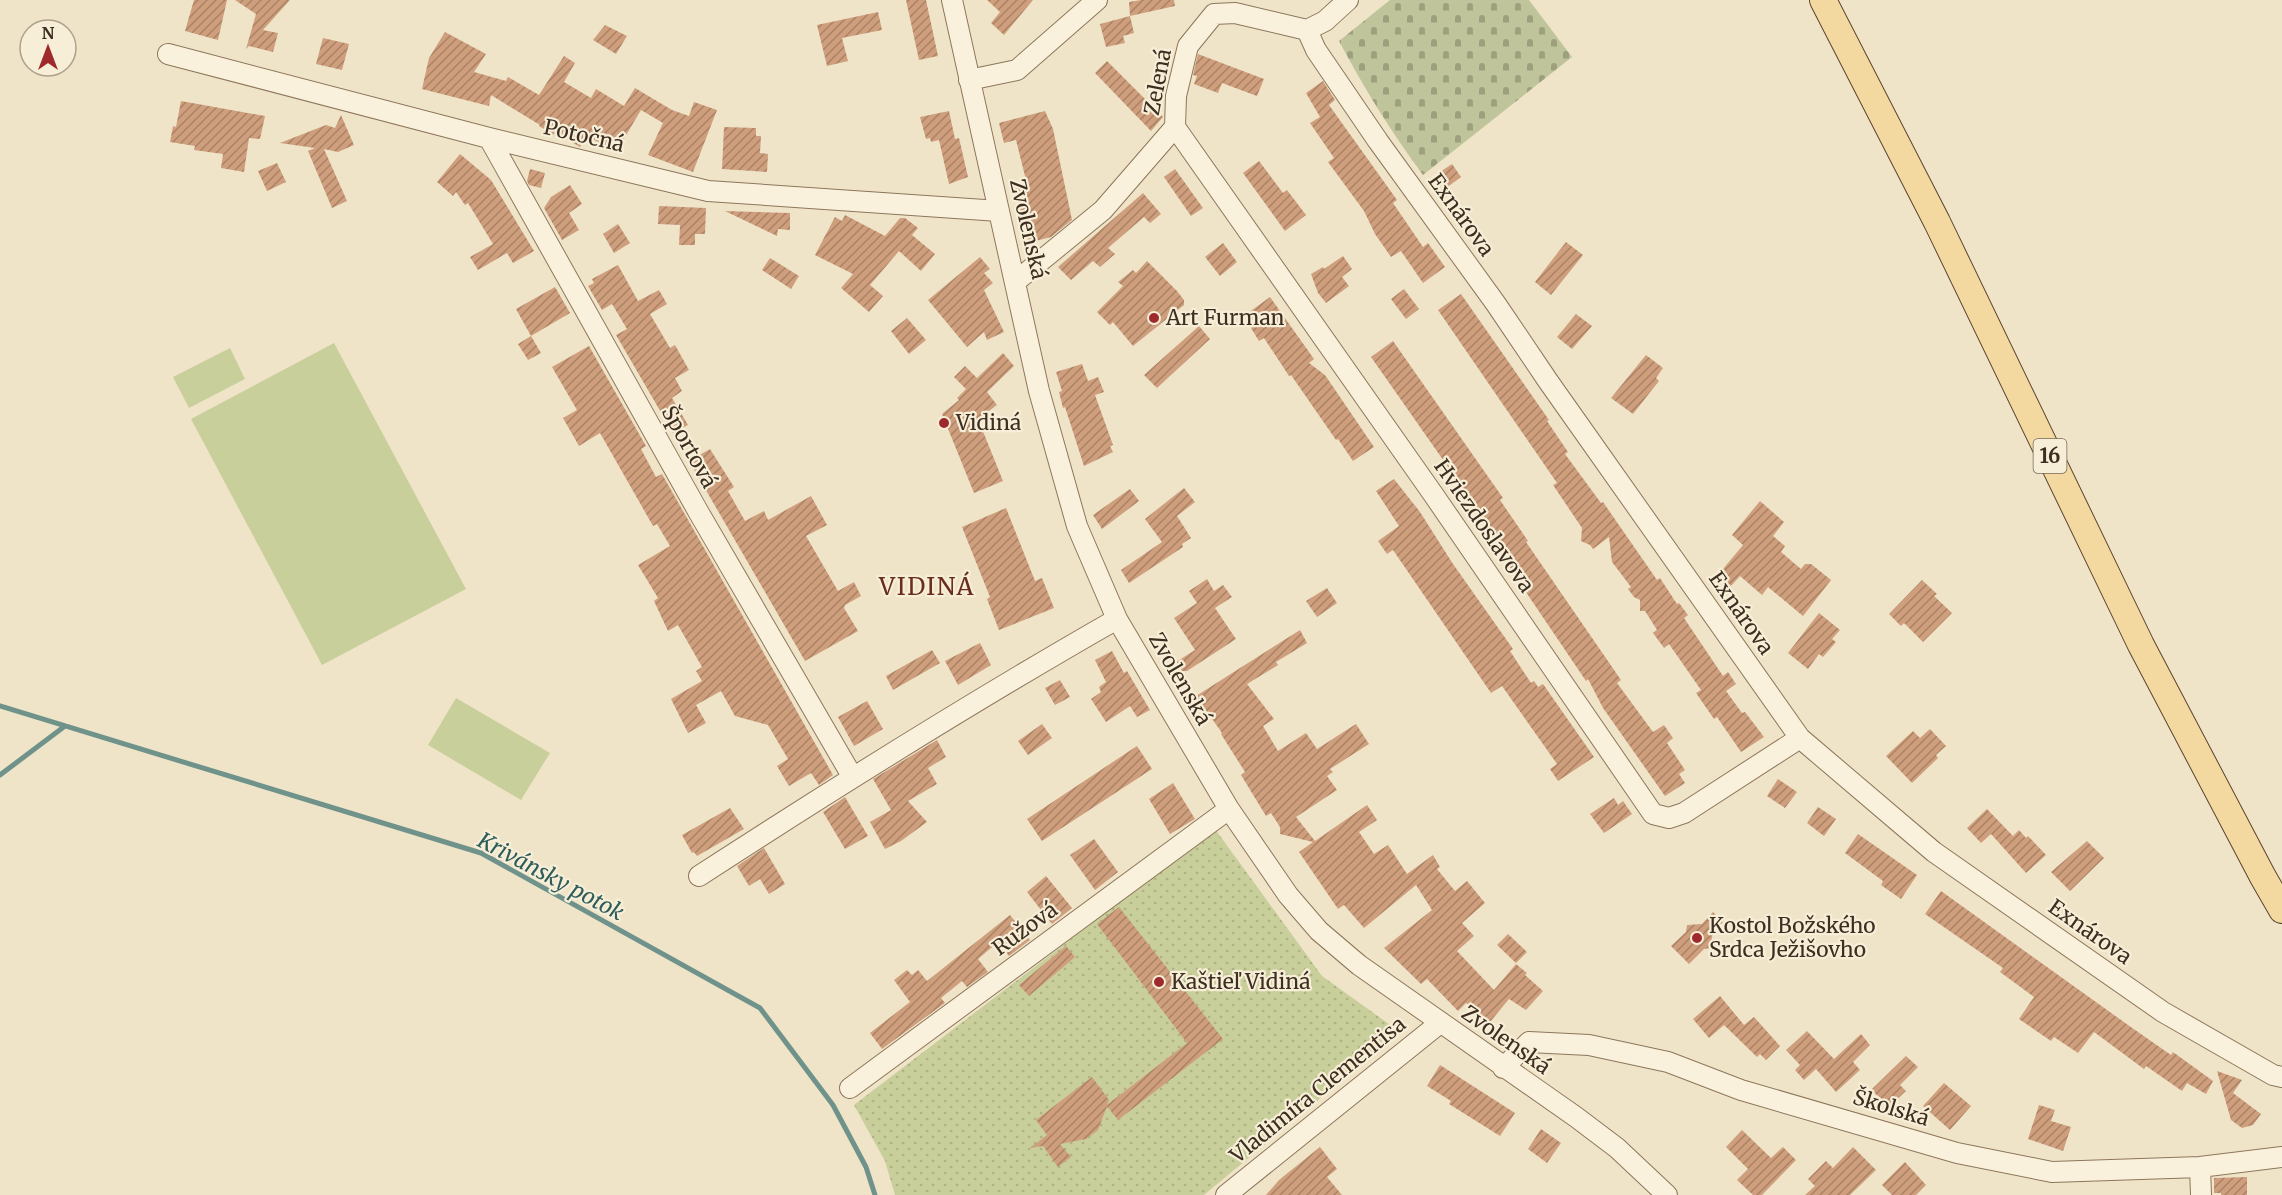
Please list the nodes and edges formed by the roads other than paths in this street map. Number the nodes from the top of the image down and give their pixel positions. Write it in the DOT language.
graph roads {
  1 [pos="952,0"];
  2 [pos="1097,0"];
  3 [pos="1348,0"];
  4 [pos="1823,0"];
  5 [pos="1307,30"];
  6 [pos="168,54"];
  7 [pos="969,80"];
  8 [pos="1175,127"];
  9 [pos="489,138"];
  10 [pos="999,211"];
  11 [pos="1015,282"];
  12 [pos="1117,619"];
  13 [pos="1800,738"];
  14 [pos="852,776"];
  15 [pos="1228,809"];
  16 [pos="699,876"];
  17 [pos="2282,909"];
  18 [pos="1440,1023"];
  19 [pos="1503,1068"];
  20 [pos="2282,1077"];
  21 [pos="850,1088"];
  22 [pos="2282,1157"];
  23 [pos="2200,1167"];
  24 [pos="1665,1194"];
  25 [pos="1226,1195"];
  26 [pos="2201,1195"];
  1 -- 7 [label="street, Zvolenská"];
  2 -- 7 [label="street"];
  3 -- 5 [label="street"];
  4 -- 17 [label="main road, 16"];
  5 -- 8 [label="street, Zelená"];
  5 -- 13 [label="street, Exnárova"];
  6 -- 9 [label="street, Potočná"];
  7 -- 10 [label="street, Zvolenská"];
  8 -- 11 [label="street, Zelená"];
  8 -- 13 [label="street, Hviezdoslavova"];
  9 -- 10 [label="street, Potočná"];
  9 -- 14 [label="street, Športová"];
  10 -- 11 [label="street, Zvolenská"];
  11 -- 12 [label="street, Zvolenská"];
  12 -- 14 [label="street"];
  12 -- 15 [label="street, Zvolenská"];
  13 -- 20 [label="street, Exnárova"];
  14 -- 16 [label="street"];
  15 -- 18 [label="street, Zvolenská"];
  15 -- 21 [label="street, Ružová"];
  18 -- 19 [label="street, Zvolenská"];
  18 -- 25 [label="street, Vladimíra Clementisa"];
  19 -- 23 [label="street, Školská"];
  19 -- 24 [label="street, Zvolenská"];
  22 -- 23 [label="street, Školská"];
  23 -- 26 [label="street"];
}
